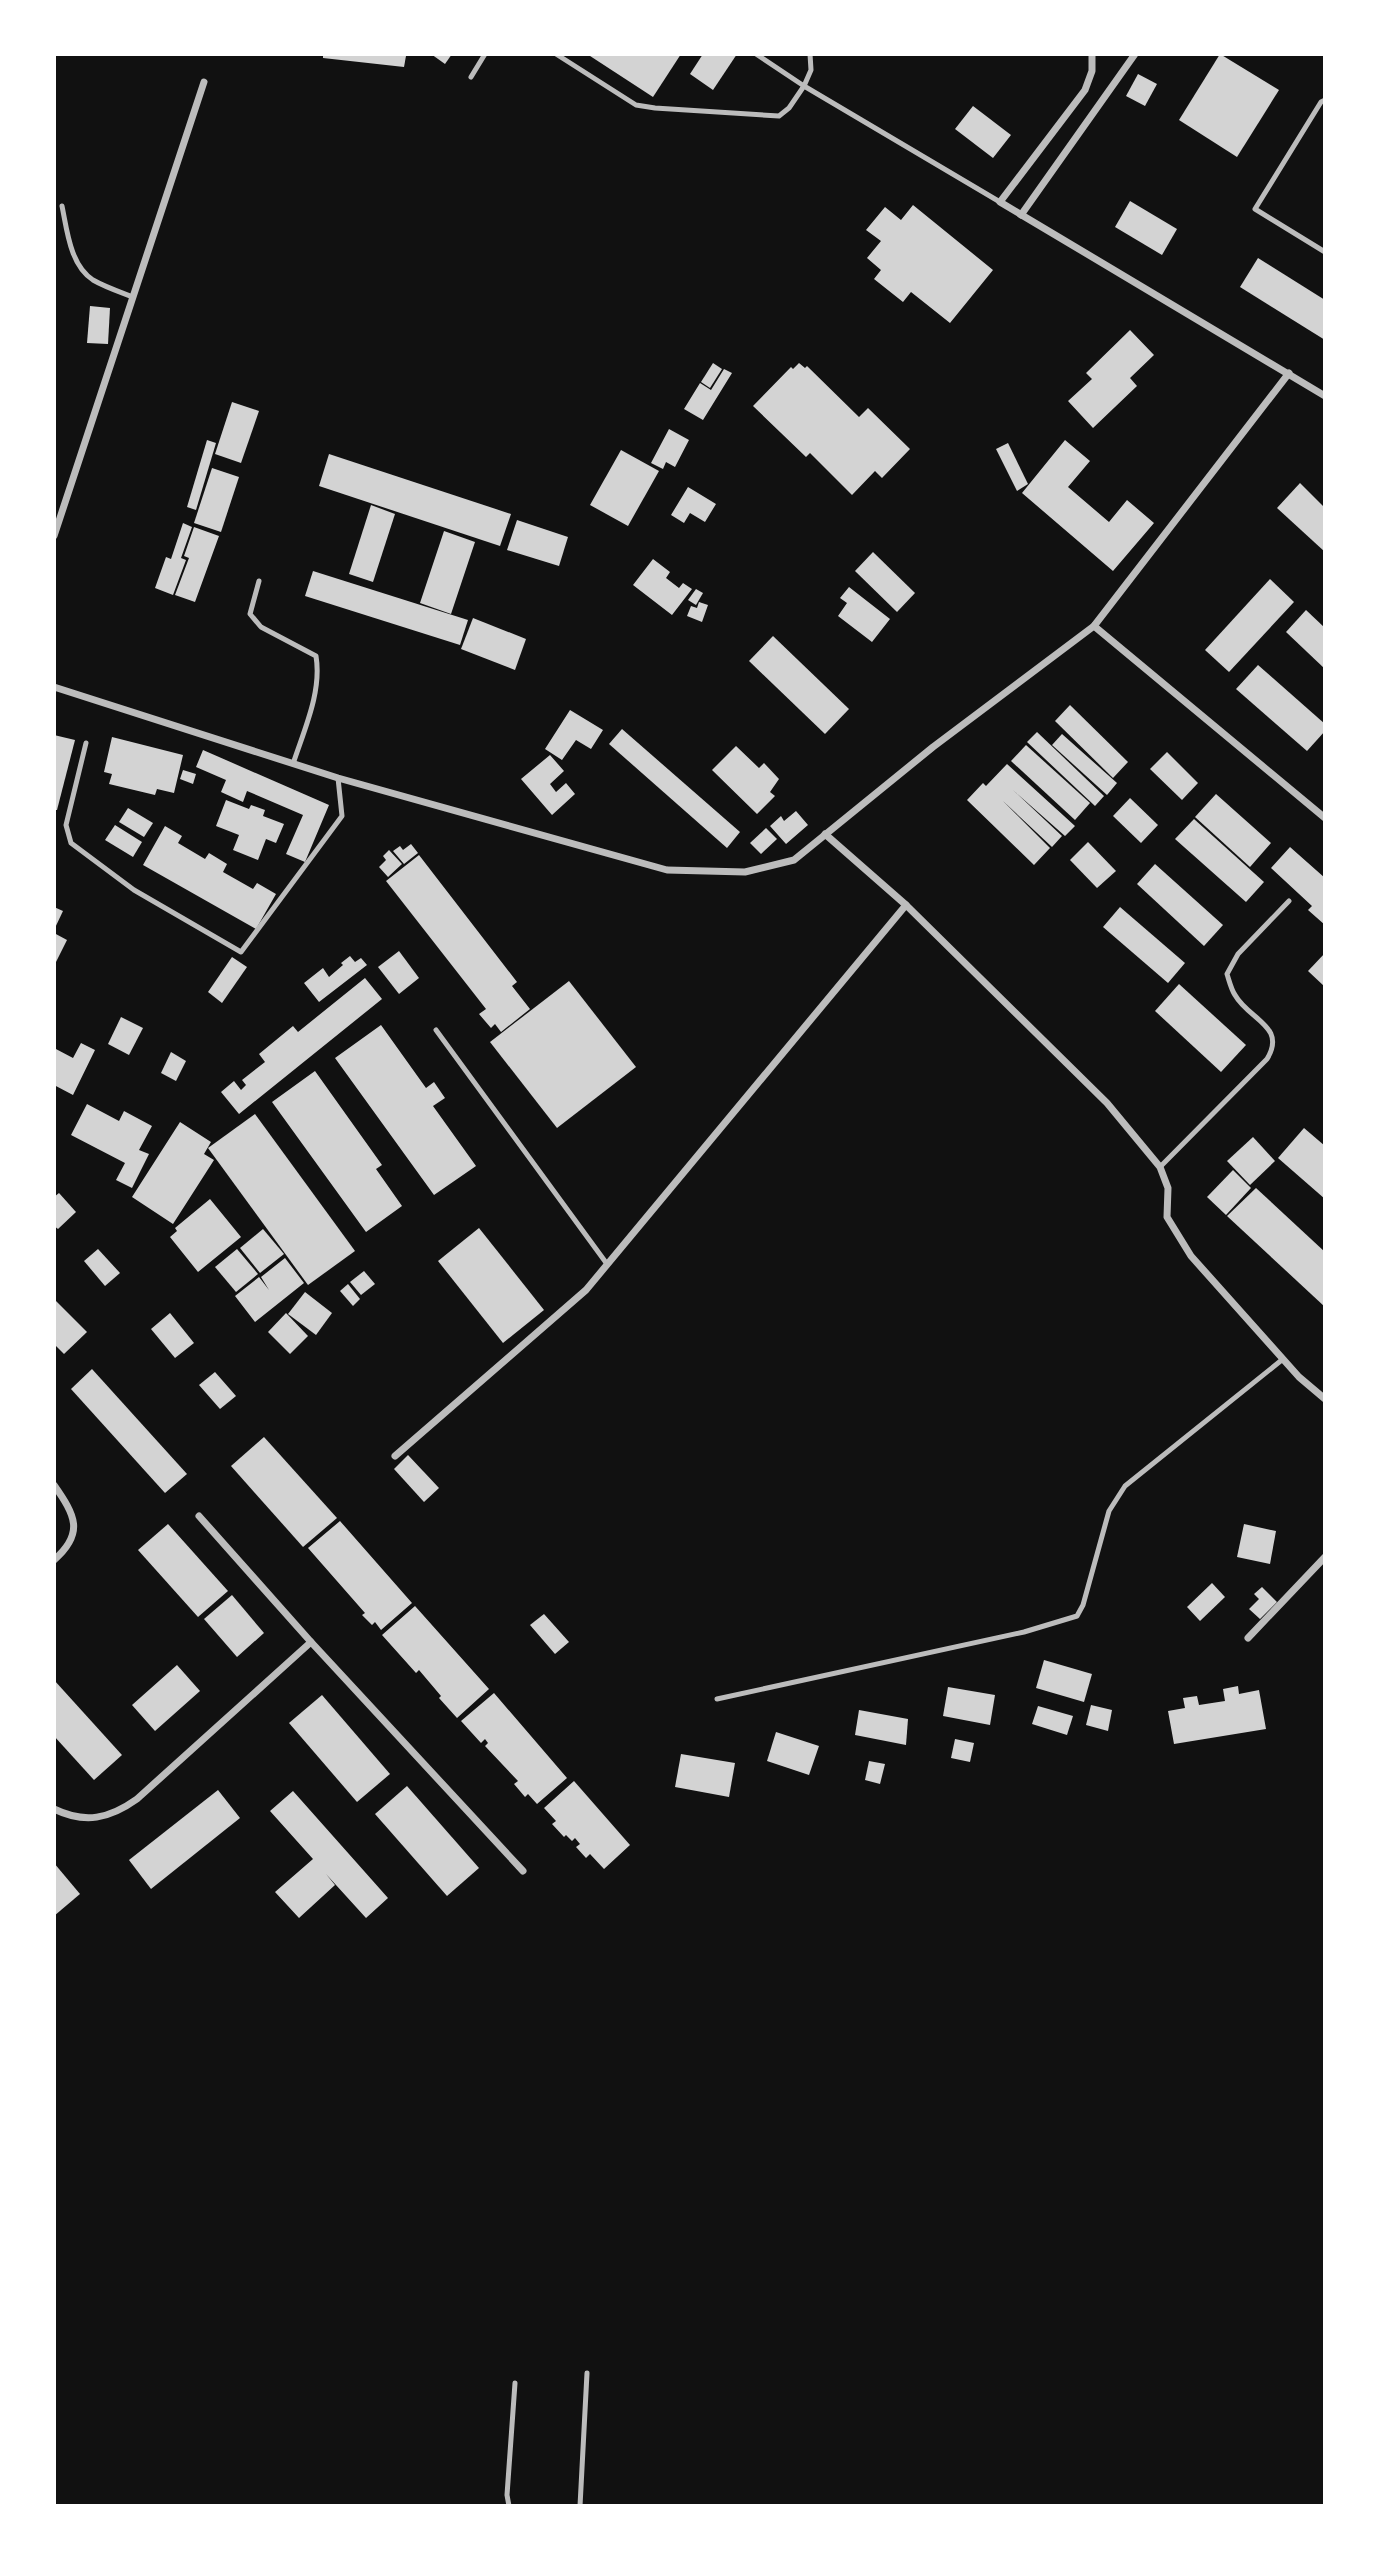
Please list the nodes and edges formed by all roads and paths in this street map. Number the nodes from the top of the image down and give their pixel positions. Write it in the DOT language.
graph roads {
  1 [pos="485,54"];
  2 [pos="556,54"];
  3 [pos="756,54"];
  4 [pos="810,54"];
  5 [pos="1092,54"];
  6 [pos="1135,54"];
  7 [pos="471,77"];
  8 [pos="204,82"];
  9 [pos="804,86"];
  10 [pos="1325,100"];
  11 [pos="1000,202"];
  12 [pos="62,206"];
  13 [pos="1021,215"];
  14 [pos="1325,253"];
  15 [pos="133,297"];
  16 [pos="1289,373"];
  17 [pos="1325,396"];
  18 [pos="54,536"];
  19 [pos="259,581"];
  20 [pos="1094,626"];
  21 [pos="54,687"];
  22 [pos="86,743"];
  23 [pos="293,764"];
  24 [pos="338,778"];
  25 [pos="1325,818"];
  26 [pos="825,834"];
  27 [pos="1289,901"];
  28 [pos="906,905"];
  29 [pos="436,1030"];
  30 [pos="1160,1167"];
  31 [pos="607,1264"];
  32 [pos="1283,1359"];
  33 [pos="1325,1399"];
  34 [pos="395,1456"];
  35 [pos="54,1485"];
  36 [pos="199,1516"];
  37 [pos="1325,1557"];
  38 [pos="54,1560"];
  39 [pos="1248,1638"];
  40 [pos="312,1642"];
  41 [pos="718,1699"];
  42 [pos="54,1810"];
  43 [pos="523,1871"];
  44 [pos="587,2373"];
  45 [pos="515,2383"];
  46 [pos="509,2506"];
  47 [pos="580,2506"];
  1 -- 7 [label="lane"];
  2 -- 9 [label="lane"];
  3 -- 9 [label="lane"];
  4 -- 9 [label="lane"];
  5 -- 11 [label="street"];
  6 -- 13 [label="street"];
  8 -- 15 [label="street"];
  9 -- 11 [label="lane"];
  10 -- 14 [label="lane"];
  11 -- 13 [label="street"];
  12 -- 15 [label="lane"];
  13 -- 16 [label="street"];
  15 -- 18 [label="street"];
  16 -- 17 [label="street"];
  16 -- 20 [label="street"];
  19 -- 23 [label="lane"];
  20 -- 25 [label="street"];
  20 -- 26 [label="street"];
  21 -- 23 [label="street"];
  22 -- 24 [label="lane"];
  23 -- 24 [label="street"];
  24 -- 26 [label="street"];
  26 -- 28 [label="street"];
  27 -- 30 [label="lane"];
  28 -- 30 [label="street"];
  28 -- 31 [label="street"];
  29 -- 31 [label="lane"];
  30 -- 32 [label="street"];
  31 -- 34 [label="street"];
  32 -- 33 [label="street"];
  32 -- 41 [label="lane"];
  35 -- 38 [label="street"];
  36 -- 40 [label="street"];
  37 -- 39 [label="street"];
  40 -- 42 [label="street"];
  40 -- 43 [label="street"];
  44 -- 47 [label="lane"];
  45 -- 46 [label="lane"];
}
